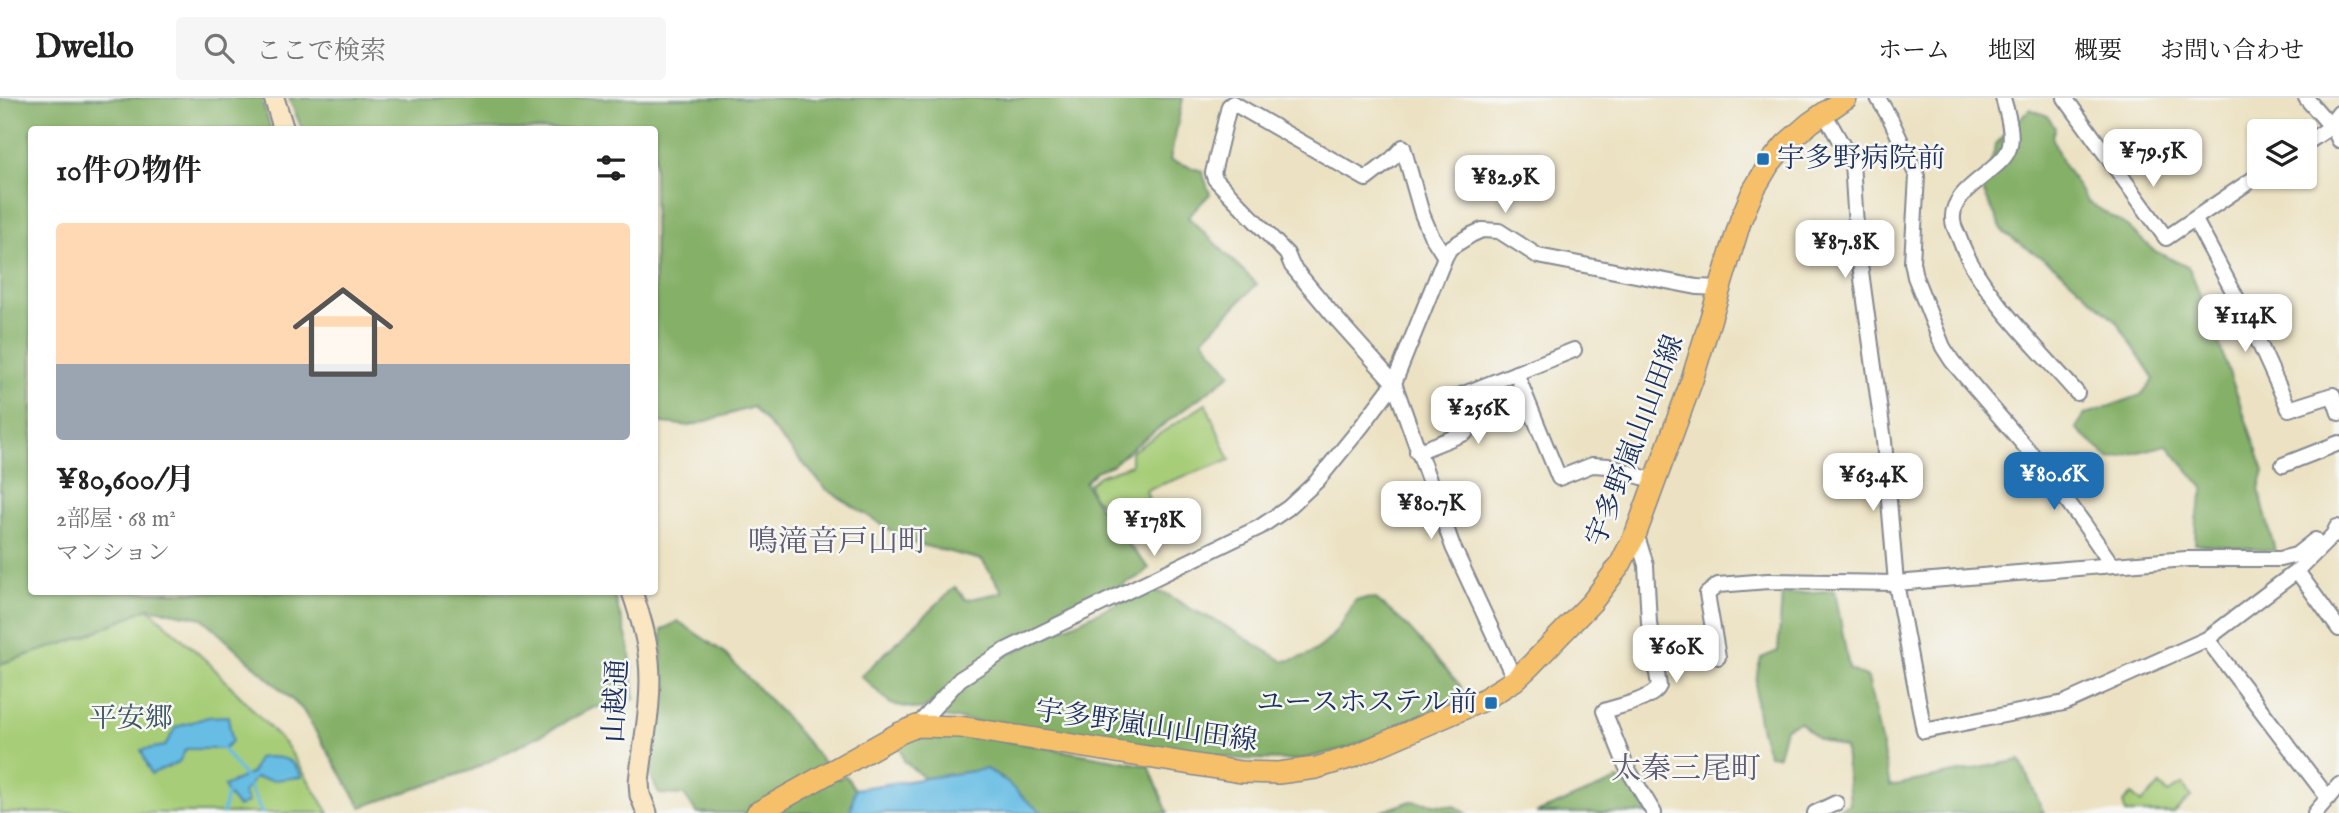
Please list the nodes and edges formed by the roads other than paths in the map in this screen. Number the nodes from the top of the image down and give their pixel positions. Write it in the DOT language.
graph roads {
  1 [pos="274,98"];
  2 [pos="1846,98"];
  3 [pos="1878,98"];
  4 [pos="2003,98"];
  5 [pos="2065,98"];
  6 [pos="2306,98"];
  7 [pos="1824,113"];
  8 [pos="2339,113"];
  9 [pos="2329,125"];
  10 [pos="283,126"];
  11 [pos="2317,136"];
  12 [pos="2339,140"];
  13 [pos="2247,183"];
  14 [pos="2195,220"];
  15 [pos="1445,257"];
  16 [pos="1721,288"];
  17 [pos="1574,350"];
  18 [pos="1516,373"];
  19 [pos="1394,383"];
  20 [pos="2077,393"];
  21 [pos="2339,413"];
  22 [pos="2339,443"];
  23 [pos="1417,452"];
  24 [pos="2283,465"];
  25 [pos="1654,481"];
  26 [pos="2338,526"];
  27 [pos="1636,533"];
  28 [pos="2112,565"];
  29 [pos="2297,570"];
  30 [pos="1896,583"];
  31 [pos="633,595"];
  32 [pos="2339,629"];
  33 [pos="2207,639"];
  34 [pos="1718,657"];
  35 [pos="1515,680"];
  36 [pos="917,726"];
  37 [pos="2339,785"];
  38 [pos="2328,798"];
  39 [pos="1836,803"];
  40 [pos="647,813"];
  41 [pos="757,813"];
  42 [pos="1654,813"];
  43 [pos="1815,813"];
  44 [pos="2315,813"];
  1 -- 10 [label="street"];
  2 -- 7 [label="main road, 宇多野嵐山山田線"];
  3 -- 28 [label="street"];
  4 -- 20 [label="street"];
  5 -- 14 [label="street"];
  6 -- 9 [label="street"];
  7 -- 16 [label="main road, 宇多野嵐山山田線"];
  7 -- 30 [label="street"];
  8 -- 9 [label="street"];
  9 -- 11 [label="street"];
  9 -- 12 [label="street"];
  13 -- 14 [label="street"];
  14 -- 21 [label="street"];
  15 -- 16 [label="street"];
  15 -- 19 [label="street"];
  15 -- 19 [label="street"];
  16 -- 25 [label="main road, 宇多野嵐山山田線"];
  17 -- 18 [label="street"];
  18 -- 23 [label="street"];
  18 -- 25 [label="street"];
  19 -- 23 [label="street"];
  19 -- 36 [label="street"];
  22 -- 24 [label="street"];
  23 -- 35 [label="street"];
  25 -- 27 [label="main road, 宇多野嵐山山田線"];
  26 -- 28 [label="street"];
  26 -- 29 [label="street"];
  27 -- 35 [label="main road, 宇多野嵐山山田線"];
  27 -- 42 [label="street"];
  28 -- 30 [label="street"];
  29 -- 32 [label="street"];
  29 -- 33 [label="street"];
  30 -- 33 [label="street"];
  30 -- 34 [label="street"];
  31 -- 40 [label="street, 山越通"];
  33 -- 38 [label="street"];
  35 -- 36 [label="main road, 宇多野嵐山山田線"];
  36 -- 41 [label="main road, 宇多野嵐山山田線"];
  37 -- 38 [label="street"];
  38 -- 44 [label="street"];
  39 -- 43 [label="street"];
}
